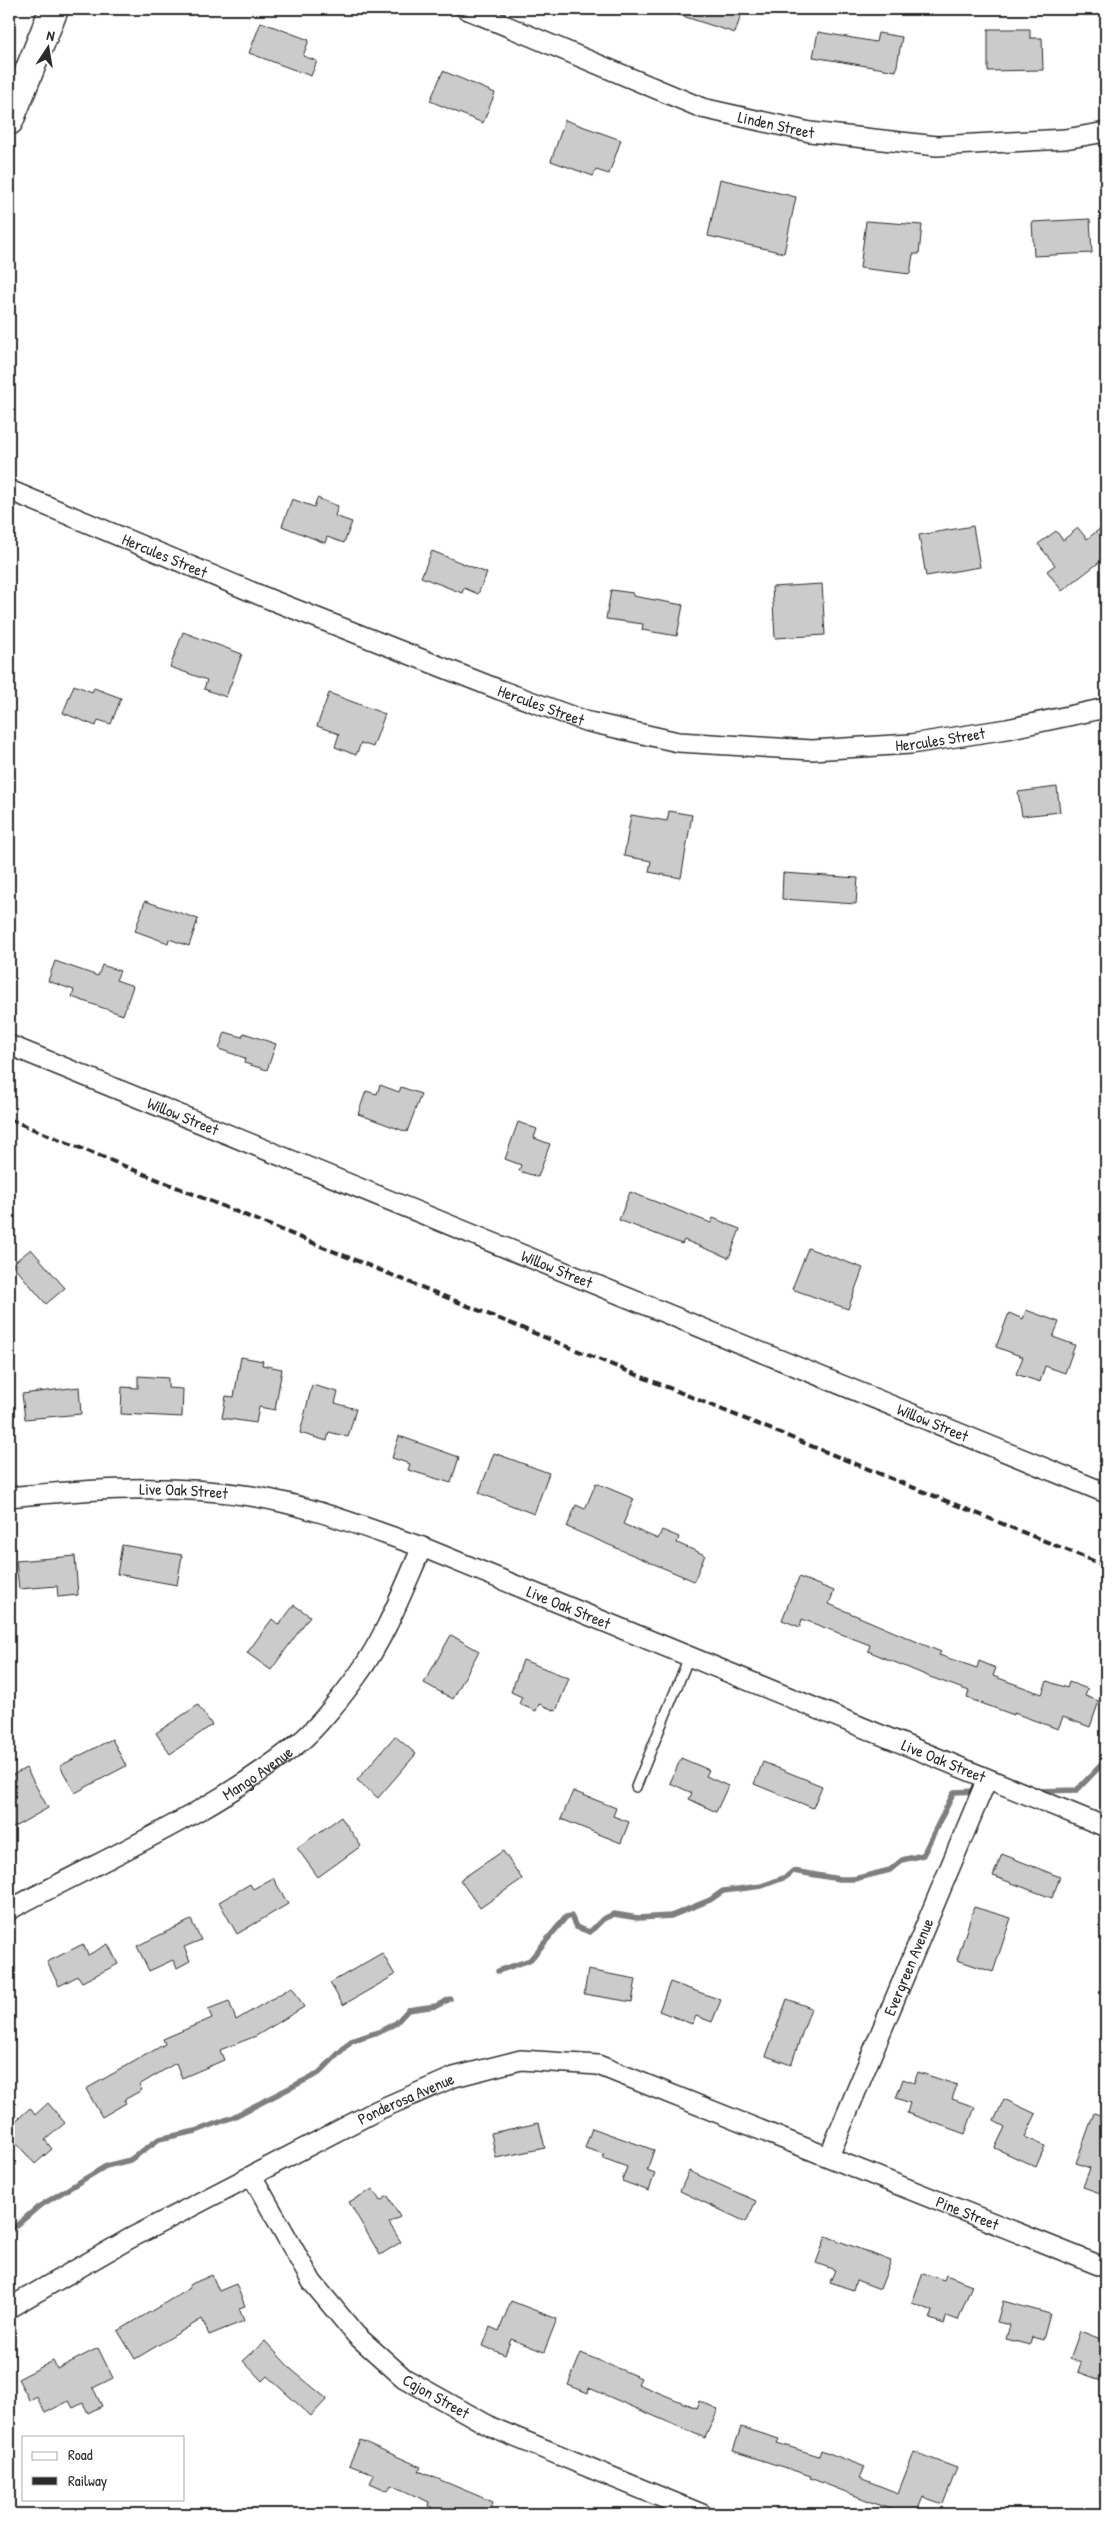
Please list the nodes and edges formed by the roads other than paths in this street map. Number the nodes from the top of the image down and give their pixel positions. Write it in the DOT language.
graph roads {
  1 [pos="54,9"];
  2 [pos="466,9"];
  3 [pos="9,121"];
  4 [pos="1106,132"];
  5 [pos="9,490"];
  6 [pos="1106,708"];
  7 [pos="9,1045"];
  8 [pos="1106,1493"];
  9 [pos="9,1497"];
  10 [pos="422,1547"];
  11 [pos="689,1657"];
  12 [pos="987,1779"];
  13 [pos="636,1787"];
  14 [pos="1106,1827"];
  15 [pos="9,1910"];
  16 [pos="829,2156"];
  17 [pos="252,2176"];
  18 [pos="1106,2268"];
  19 [pos="9,2308"];
  20 [pos="702,2514"];
  1 -- 3 [label="main road"];
  2 -- 4 [label="street, Linden Street"];
  5 -- 6 [label="street, Hercules Street"];
  7 -- 8 [label="street, Willow Street"];
  9 -- 10 [label="street, Live Oak Street"];
  10 -- 11 [label="street, Live Oak Street"];
  10 -- 15 [label="street, Mango Avenue"];
  11 -- 12 [label="street, Live Oak Street"];
  11 -- 13 [label="lane"];
  12 -- 14 [label="street, Live Oak Street"];
  12 -- 16 [label="street, Evergreen Avenue"];
  16 -- 17 [label="street, Ponderosa Avenue"];
  16 -- 18 [label="street, Pine Street"];
  17 -- 19 [label="street, Ponderosa Avenue"];
  17 -- 20 [label="street, Cajon Street"];
}
